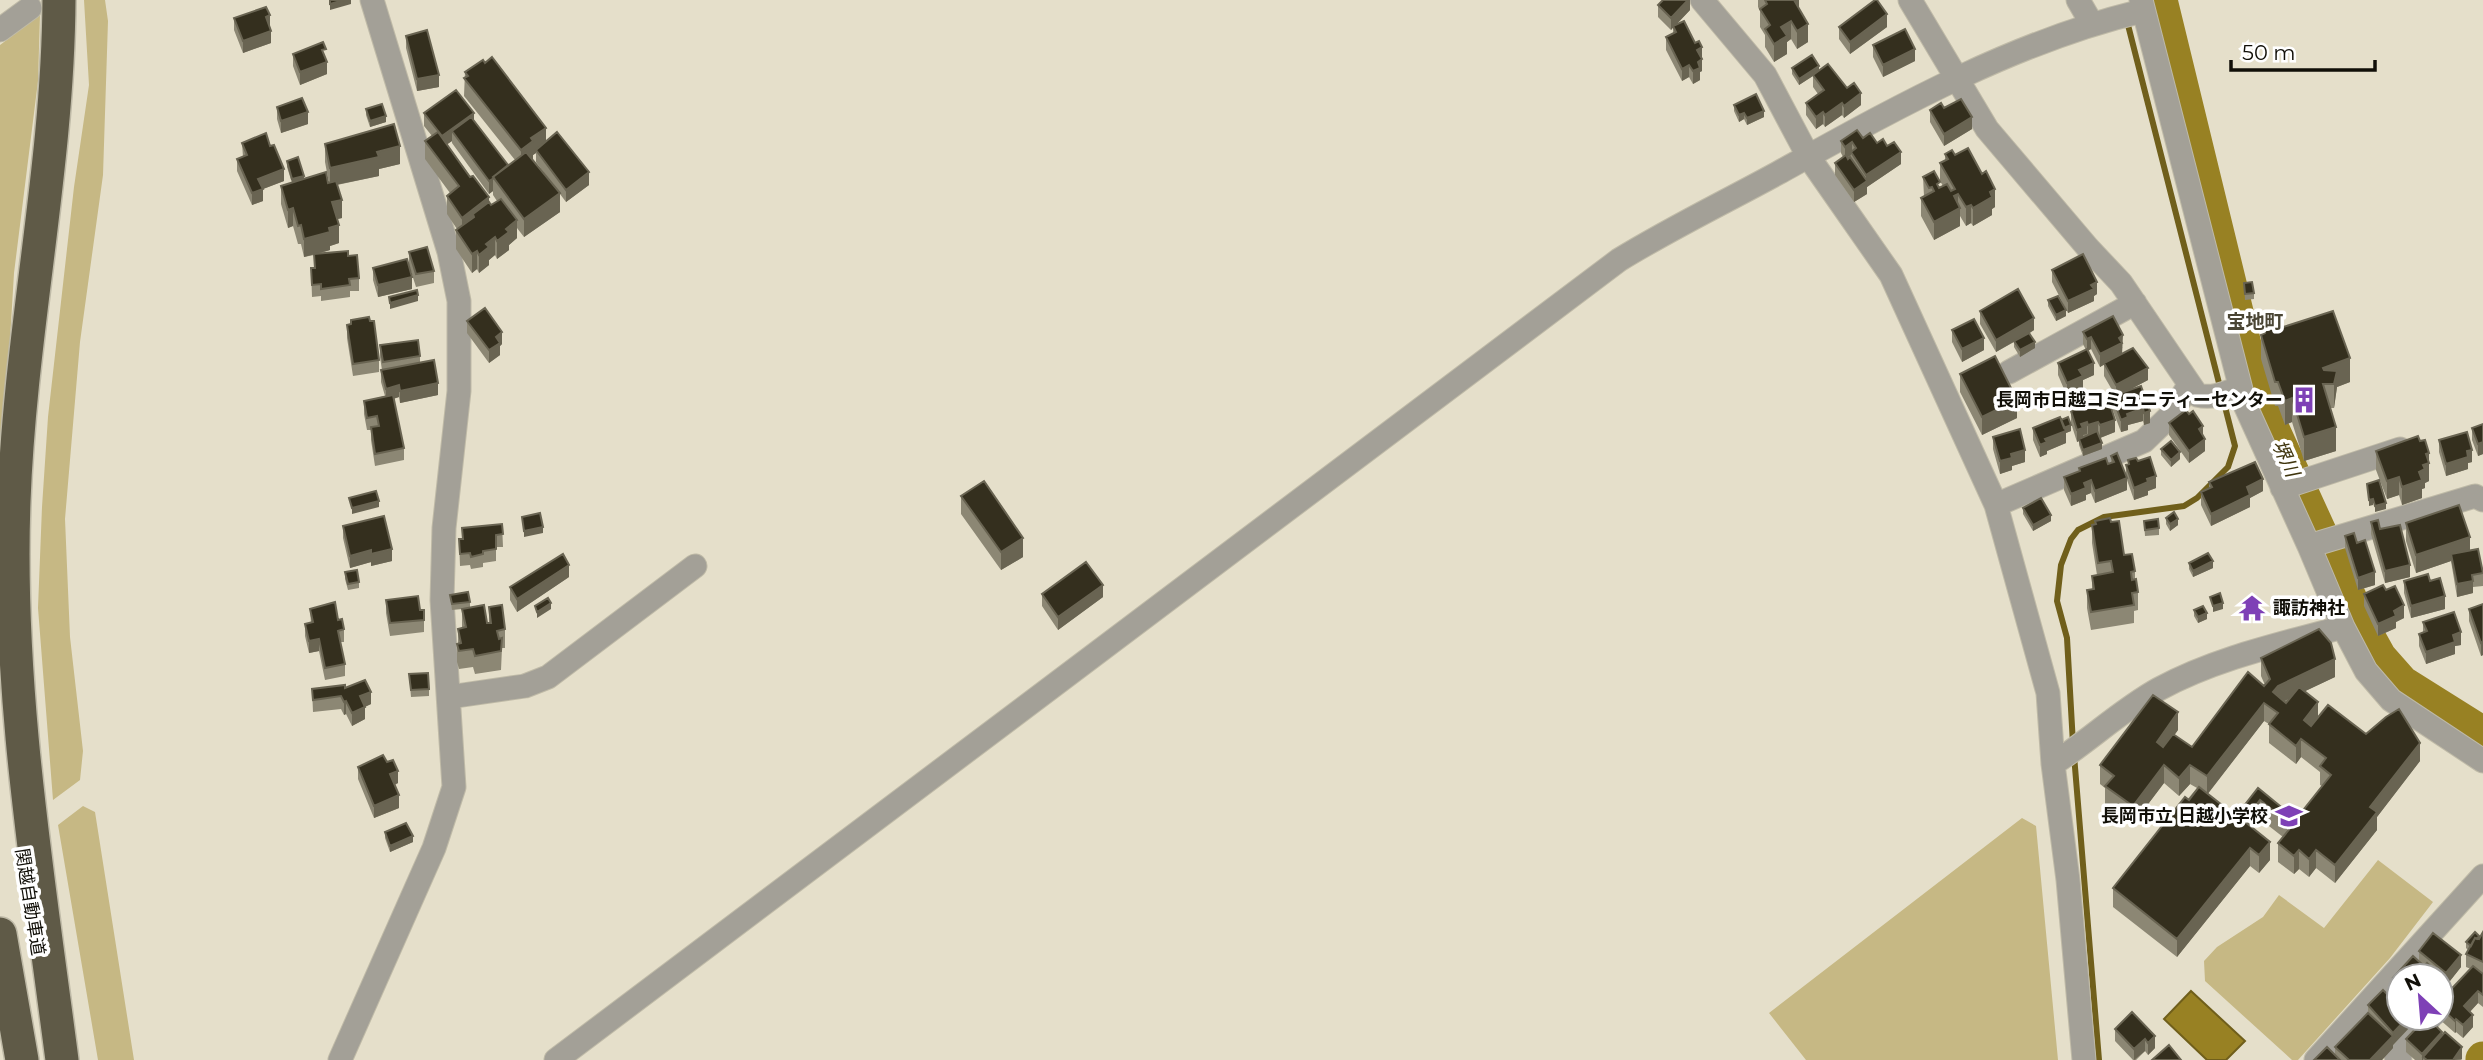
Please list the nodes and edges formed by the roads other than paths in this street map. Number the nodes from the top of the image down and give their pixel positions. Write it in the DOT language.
graph roads {
  1 [pos="372,0"];
  2 [pos="1702,0"];
  3 [pos="1910,0"];
  4 [pos="2078,0"];
  5 [pos="45,4"];
  6 [pos="2141,6"];
  7 [pos="2092,24"];
  8 [pos="0,30"];
  9 [pos="1956,78"];
  10 [pos="1808,156"];
  11 [pos="2135,303"];
  12 [pos="2009,372"];
  13 [pos="2189,385"];
  14 [pos="2239,388"];
  15 [pos="2400,449"];
  16 [pos="2282,488"];
  17 [pos="2483,500"];
  18 [pos="1996,505"];
  19 [pos="2309,546"];
  20 [pos="695,566"];
  21 [pos="2343,627"];
  22 [pos="449,698"];
  23 [pos="0,702"];
  24 [pos="2483,761"];
  25 [pos="2053,764"];
  26 [pos="20,791"];
  27 [pos="2483,876"];
  28 [pos="0,934"];
  29 [pos="0,962"];
  30 [pos="12,1006"];
  31 [pos="2417,1032"];
  32 [pos="22,1060"];
  33 [pos="59,1060"];
  34 [pos="340,1060"];
  35 [pos="556,1060"];
  36 [pos="2084,1060"];
  37 [pos="2316,1060"];
  38 [pos="2400,1060"];
  1 -- 22 [label="street"];
  2 -- 10 [label="street"];
  3 -- 9 [label="street"];
  4 -- 7 [label="street"];
  5 -- 8 [label="street"];
  5 -- 26 [label="highway"];
  6 -- 7 [label="street"];
  6 -- 14 [label="street"];
  7 -- 9 [label="street"];
  9 -- 10 [label="street"];
  9 -- 11 [label="street"];
  10 -- 18 [label="street"];
  10 -- 35 [label="street"];
  11 -- 12 [label="street"];
  11 -- 13 [label="street"];
  13 -- 14 [label="street"];
  13 -- 18 [label="street"];
  14 -- 16 [label="street"];
  15 -- 16 [label="street"];
  16 -- 19 [label="street"];
  17 -- 19 [label="street"];
  18 -- 25 [label="street"];
  19 -- 21 [label="street"];
  20 -- 22 [label="street"];
  21 -- 24 [label="street"];
  21 -- 25 [label="street"];
  22 -- 34 [label="street"];
  23 -- 26 [label="highway, 関越自動車道"];
  25 -- 36 [label="street"];
  26 -- 33 [label="highway, 関越自動車道"];
  27 -- 37 [label="street"];
  28 -- 30 [label="highway, 関越自動車道"];
  29 -- 30 [label="highway"];
  30 -- 32 [label="highway, 関越自動車道"];
  31 -- 38 [label="street"];
}
